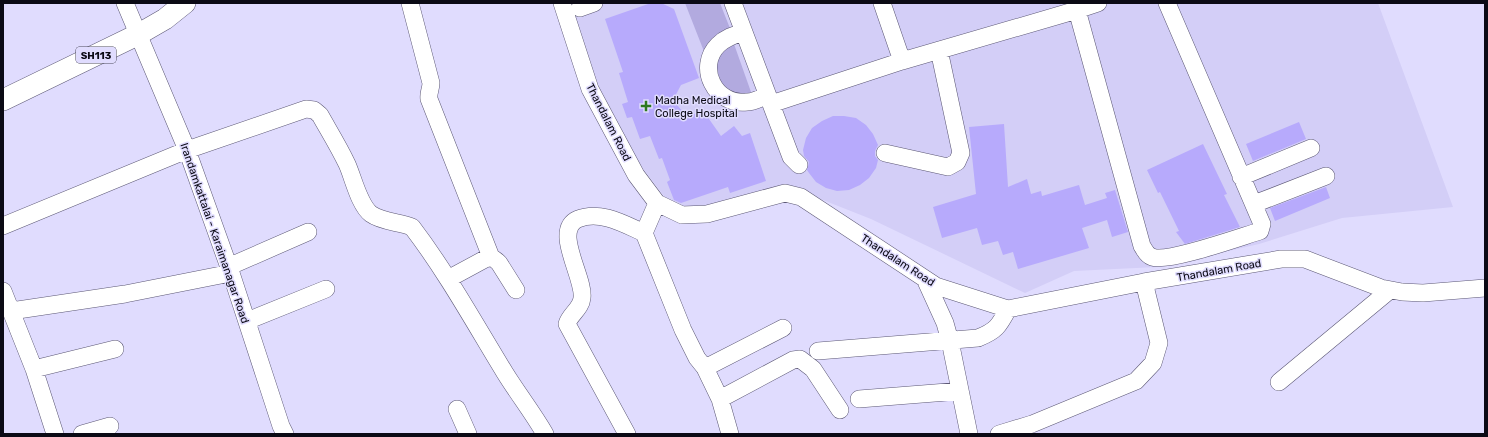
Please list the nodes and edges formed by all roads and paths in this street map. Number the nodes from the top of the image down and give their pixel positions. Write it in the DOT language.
graph roads {
  1 [pos="125,3"];
  2 [pos="167,3"];
  3 [pos="185,3"];
  4 [pos="410,3"];
  5 [pos="562,3"];
  6 [pos="733,3"];
  7 [pos="882,3"];
  8 [pos="1098,3"];
  9 [pos="1167,3"];
  10 [pos="1077,10"];
  11 [pos="136,29"];
  12 [pos="743,32"];
  13 [pos="939,50"];
  14 [pos="902,61"];
  15 [pos="3,87"];
  16 [pos="3,100"];
  17 [pos="769,100"];
  18 [pos="1311,148"];
  19 [pos="187,150"];
  20 [pos="885,153"];
  21 [pos="799,165"];
  22 [pos="1326,176"];
  23 [pos="1241,177"];
  24 [pos="657,203"];
  25 [pos="1254,204"];
  26 [pos="3,226"];
  27 [pos="308,232"];
  28 [pos="644,233"];
  29 [pos="491,258"];
  30 [pos="230,270"];
  31 [pos="448,279"];
  32 [pos="925,279"];
  33 [pos="1144,282"];
  34 [pos="1485,288"];
  35 [pos="326,289"];
  36 [pos="3,290"];
  37 [pos="516,290"];
  38 [pos="1390,290"];
  39 [pos="1008,309"];
  40 [pos="11,311"];
  41 [pos="247,321"];
  42 [pos="783,328"];
  43 [pos="950,341"];
  44 [pos="115,349"];
  45 [pos="818,351"];
  46 [pos="705,368"];
  47 [pos="34,369"];
  48 [pos="1279,382"];
  49 [pos="960,391"];
  50 [pos="720,399"];
  51 [pos="859,399"];
  52 [pos="458,409"];
  53 [pos="840,410"];
  54 [pos="110,426"];
  55 [pos="55,434"];
  56 [pos="82,434"];
  57 [pos="285,434"];
  58 [pos="468,434"];
  59 [pos="545,434"];
  60 [pos="627,434"];
  61 [pos="730,434"];
  62 [pos="969,434"];
  63 [pos="999,434"];
  1 -- 11 [label="street, Irandamkattalai - Karaimanagar Road"];
  2 -- 11 [label="main road, SH113"];
  3 -- 11 [label="main road, SH113"];
  4 -- 29 [label="street"];
  5 -- 24 [label="street, Thandalam Road"];
  6 -- 12 [label="street"];
  7 -- 14 [label="street"];
  8 -- 10 [label="street"];
  9 -- 23 [label="street"];
  10 -- 13 [label="street"];
  10 -- 25 [label="street"];
  11 -- 15 [label="main road, SH113"];
  11 -- 16 [label="main road, SH113"];
  11 -- 19 [label="street, Irandamkattalai - Karaimanagar Road"];
  12 -- 17 [label="street"];
  12 -- 17 [label="street"];
  13 -- 14 [label="street"];
  13 -- 20 [label="street"];
  14 -- 17 [label="street"];
  17 -- 21 [label="street"];
  18 -- 23 [label="street"];
  19 -- 26 [label="street"];
  19 -- 30 [label="street, Irandamkattalai - Karaimanagar Road"];
  19 -- 31 [label="street"];
  22 -- 25 [label="street"];
  23 -- 25 [label="street"];
  24 -- 28 [label="street"];
  24 -- 32 [label="street, Thandalam Road"];
  27 -- 30 [label="street"];
  28 -- 46 [label="street"];
  28 -- 60 [label="street"];
  29 -- 31 [label="street"];
  29 -- 37 [label="street"];
  30 -- 40 [label="street"];
  30 -- 41 [label="street, Irandamkattalai - Karaimanagar Road"];
  31 -- 59 [label="street"];
  32 -- 39 [label="street, Thandalam Road"];
  32 -- 43 [label="street"];
  33 -- 38 [label="street, Thandalam Road"];
  33 -- 39 [label="street, Thandalam Road"];
  33 -- 63 [label="street"];
  34 -- 38 [label="street, Thandalam Road"];
  35 -- 41 [label="street"];
  36 -- 40 [label="street"];
  38 -- 48 [label="street"];
  39 -- 43 [label="street"];
  40 -- 47 [label="street"];
  41 -- 57 [label="street, Irandamkattalai - Karaimanagar Road"];
  42 -- 46 [label="street"];
  43 -- 45 [label="street"];
  43 -- 49 [label="street"];
  44 -- 47 [label="street"];
  46 -- 50 [label="street"];
  47 -- 55 [label="street"];
  49 -- 51 [label="street"];
  49 -- 62 [label="street"];
  50 -- 53 [label="street"];
  50 -- 61 [label="street"];
  52 -- 58 [label="street"];
  54 -- 56 [label="street"];
}
